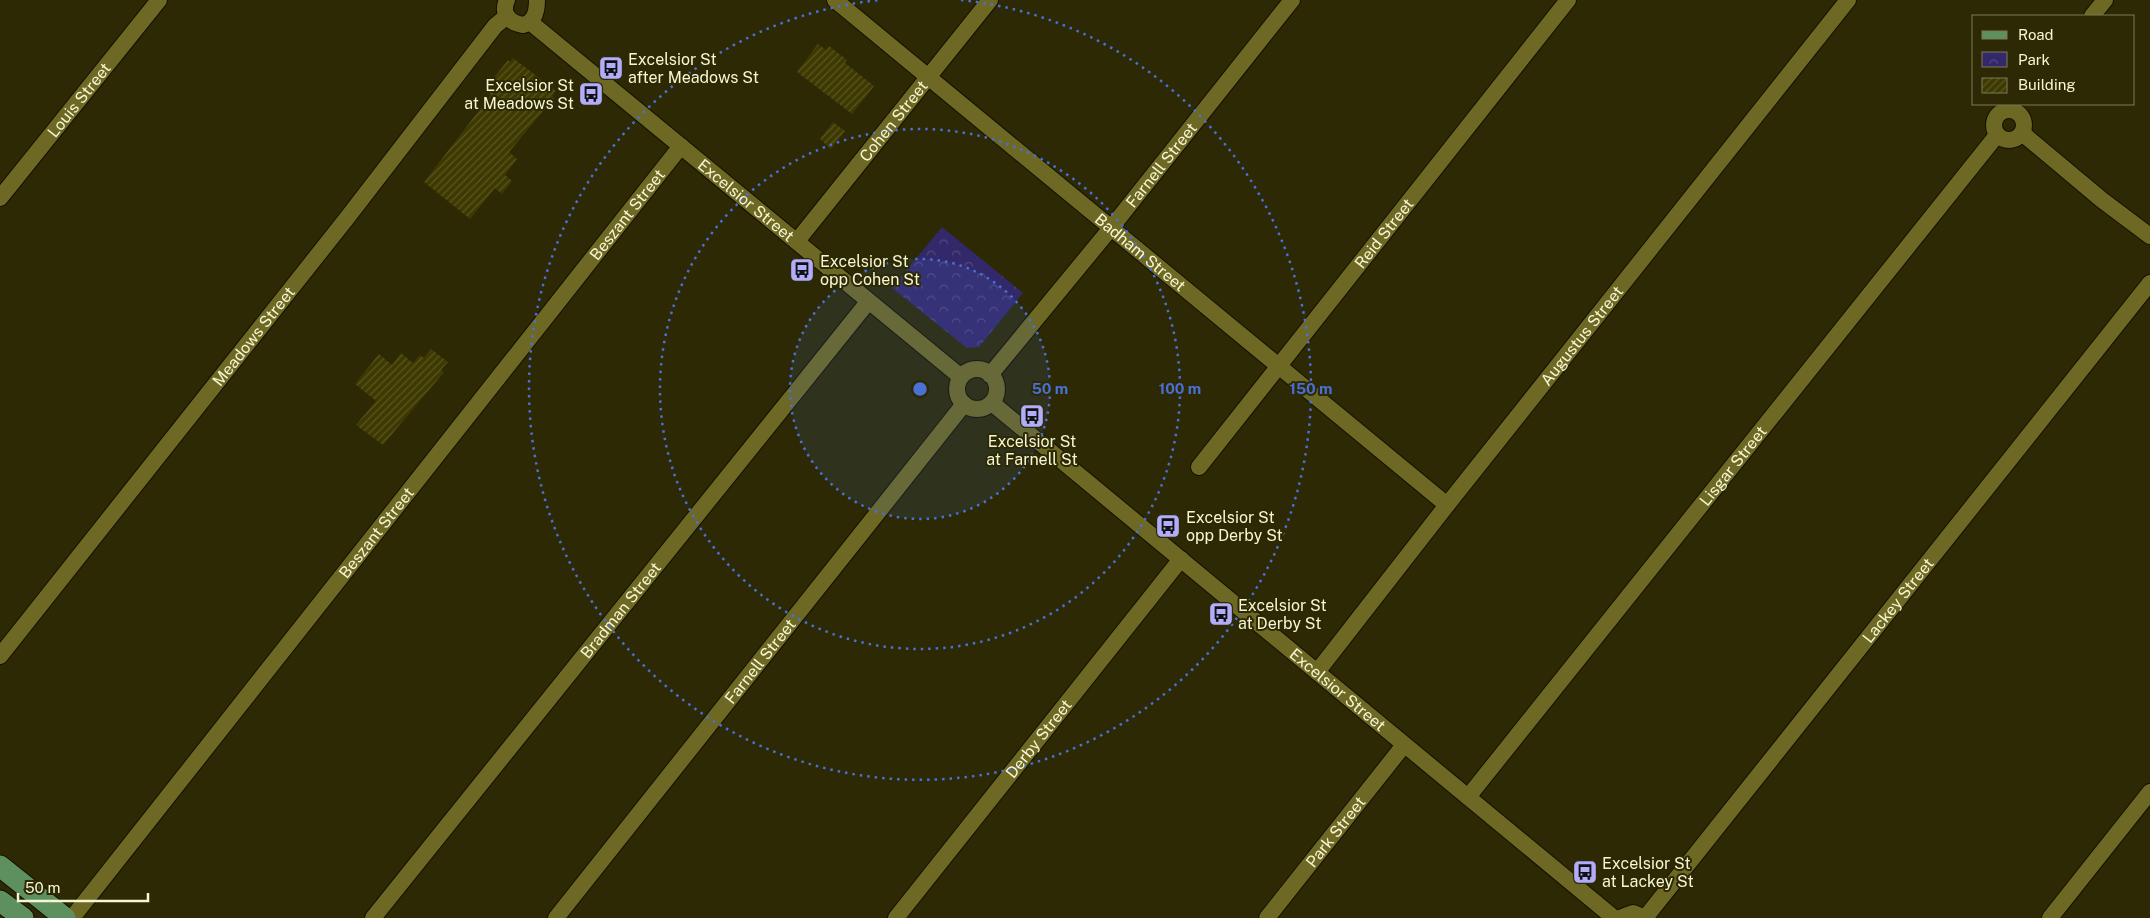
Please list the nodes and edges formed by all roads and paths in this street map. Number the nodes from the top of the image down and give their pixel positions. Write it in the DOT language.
graph roads {
  1 [pos="159,0"];
  2 [pos="537,0"];
  3 [pos="836,0"];
  4 [pos="990,0"];
  5 [pos="1292,0"];
  6 [pos="1568,0"];
  7 [pos="1848,0"];
  8 [pos="2105,0"];
  9 [pos="507,8"];
  10 [pos="2093,15"];
  11 [pos="530,22"];
  12 [pos="930,78"];
  13 [pos="2019,108"];
  14 [pos="2022,133"];
  15 [pos="1997,136"];
  16 [pos="681,146"];
  17 [pos="0,198"];
  18 [pos="1111,228"];
  19 [pos="2150,236"];
  20 [pos="797,241"];
  21 [pos="2150,283"];
  22 [pos="868,302"];
  23 [pos="1278,366"];
  24 [pos="990,375"];
  25 [pos="961,377"];
  26 [pos="992,403"];
  27 [pos="964,404"];
  28 [pos="1199,467"];
  29 [pos="1446,505"];
  30 [pos="1181,559"];
  31 [pos="0,656"];
  32 [pos="1317,672"];
  33 [pos="1404,745"];
  34 [pos="2150,792"];
  35 [pos="1468,797"];
  36 [pos="0,866"];
  37 [pos="0,900"];
  38 [pos="23,918"];
  39 [pos="65,918"];
  40 [pos="72,918"];
  41 [pos="373,918"];
  42 [pos="556,918"];
  43 [pos="896,918"];
  44 [pos="1267,918"];
  45 [pos="1614,918"];
  46 [pos="1620,918"];
  47 [pos="1645,918"];
  48 [pos="2050,918"];
  1 -- 17 [label="street, Louis Street"];
  2 -- 11 [label="street"];
  3 -- 12 [label="street, Badham Street"];
  4 -- 12 [label="street, Cohen Street"];
  5 -- 18 [label="street, Farnell Street"];
  6 -- 23 [label="street, Reid Street"];
  7 -- 29 [label="street, Augustus Street"];
  8 -- 10 [label="street"];
  9 -- 11 [label="street"];
  9 -- 31 [label="street, Meadows Street"];
  11 -- 16 [label="street, Excelsior Street"];
  12 -- 18 [label="street, Badham Street"];
  12 -- 20 [label="street, Cohen Street"];
  13 -- 14 [label="street"];
  13 -- 15 [label="street"];
  14 -- 15 [label="street"];
  14 -- 19 [label="street"];
  15 -- 35 [label="street, Lisgar Street"];
  16 -- 20 [label="street, Excelsior Street"];
  16 -- 40 [label="street, Beszant Street"];
  18 -- 23 [label="street, Badham Street"];
  18 -- 24 [label="street, Farnell Street"];
  20 -- 22 [label="street, Excelsior Street"];
  21 -- 47 [label="street, Lackey Street"];
  22 -- 25 [label="street, Excelsior Street"];
  22 -- 41 [label="street, Bradman Street"];
  23 -- 28 [label="street, Reid Street"];
  23 -- 29 [label="street, Badham Street"];
  24 -- 25 [label="street"];
  24 -- 26 [label="street"];
  25 -- 27 [label="street"];
  26 -- 27 [label="street"];
  26 -- 30 [label="street, Excelsior Street"];
  27 -- 42 [label="street, Farnell Street"];
  29 -- 32 [label="street, Augustus Street"];
  30 -- 32 [label="street, Excelsior Street"];
  30 -- 43 [label="street, Derby Street"];
  32 -- 33 [label="street, Excelsior Street"];
  33 -- 35 [label="street, Excelsior Street"];
  33 -- 44 [label="street, Park Street"];
  34 -- 48 [label="street"];
  35 -- 45 [label="street, Excelsior Street"];
  36 -- 39 [label="main road"];
  37 -- 38 [label="main road"];
  46 -- 47 [label="street"];
}
